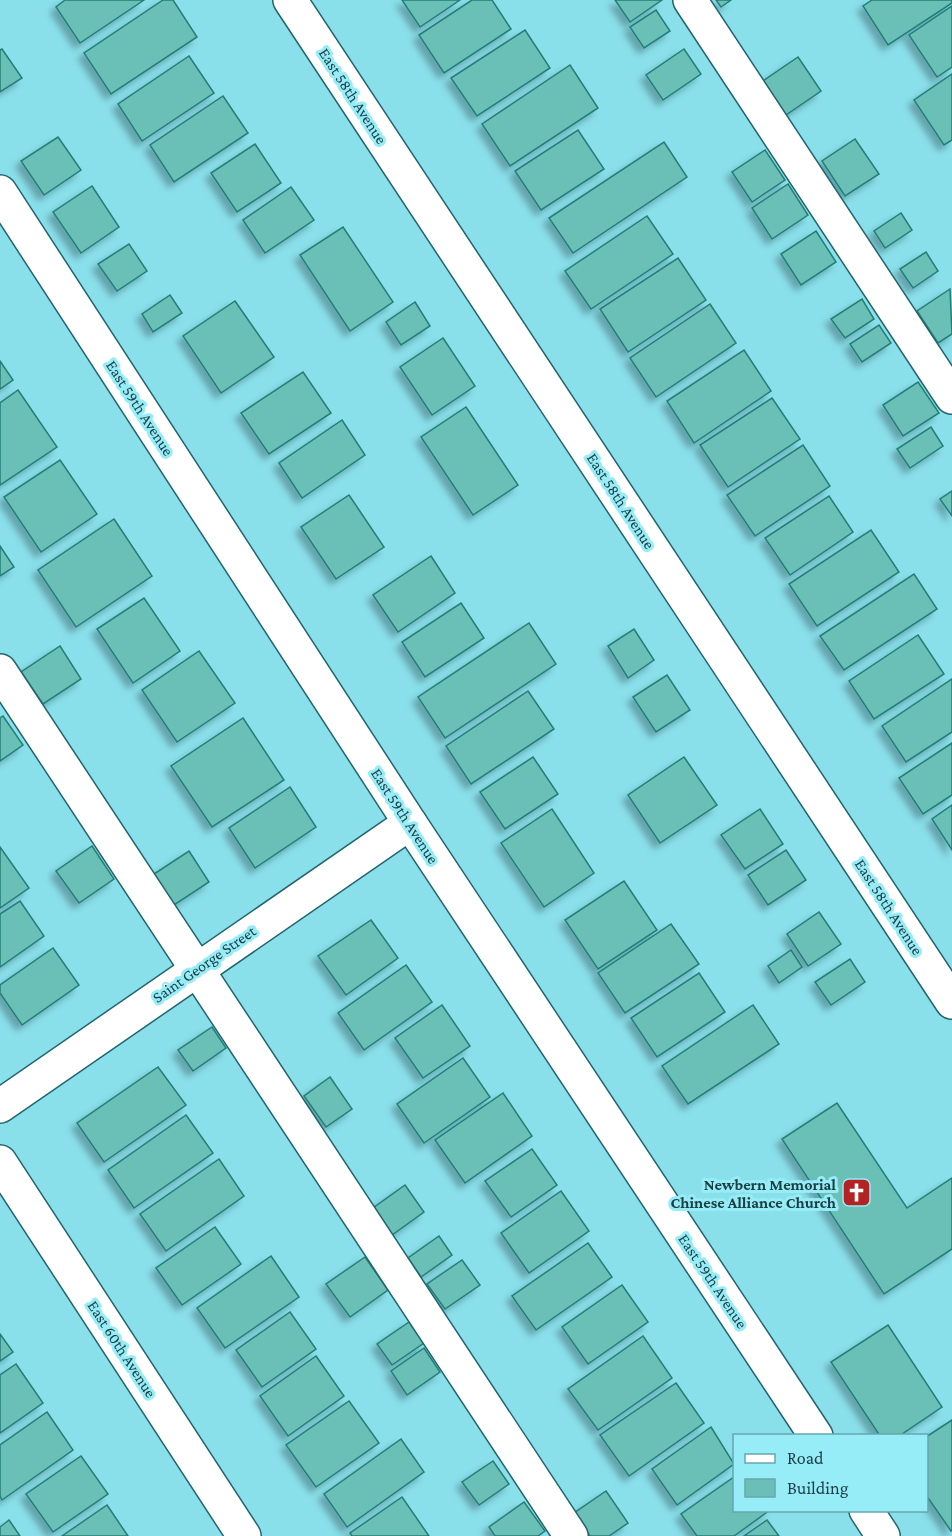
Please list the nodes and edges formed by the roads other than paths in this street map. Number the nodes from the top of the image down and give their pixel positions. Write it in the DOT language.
graph roads {
  1 [pos="290,0"];
  2 [pos="690,0"];
  3 [pos="0,192"];
  4 [pos="952,397"];
  5 [pos="0,671"];
  6 [pos="410,823"];
  7 [pos="196,970"];
  8 [pos="952,1002"];
  9 [pos="0,1106"];
  10 [pos="0,1162"];
  11 [pos="815,1434"];
  12 [pos="867,1512"];
  13 [pos="244,1536"];
  14 [pos="570,1536"];
  15 [pos="883,1536"];
  1 -- 8 [label="street, East 58th Avenue"];
  2 -- 4 [label="street"];
  3 -- 6 [label="street, East 59th Avenue"];
  5 -- 7 [label="street"];
  6 -- 7 [label="street, Saint George Street"];
  6 -- 11 [label="street, East 59th Avenue"];
  7 -- 9 [label="street, Saint George Street"];
  7 -- 14 [label="street"];
  10 -- 13 [label="street, East 60th Avenue"];
  12 -- 15 [label="street"];
}
